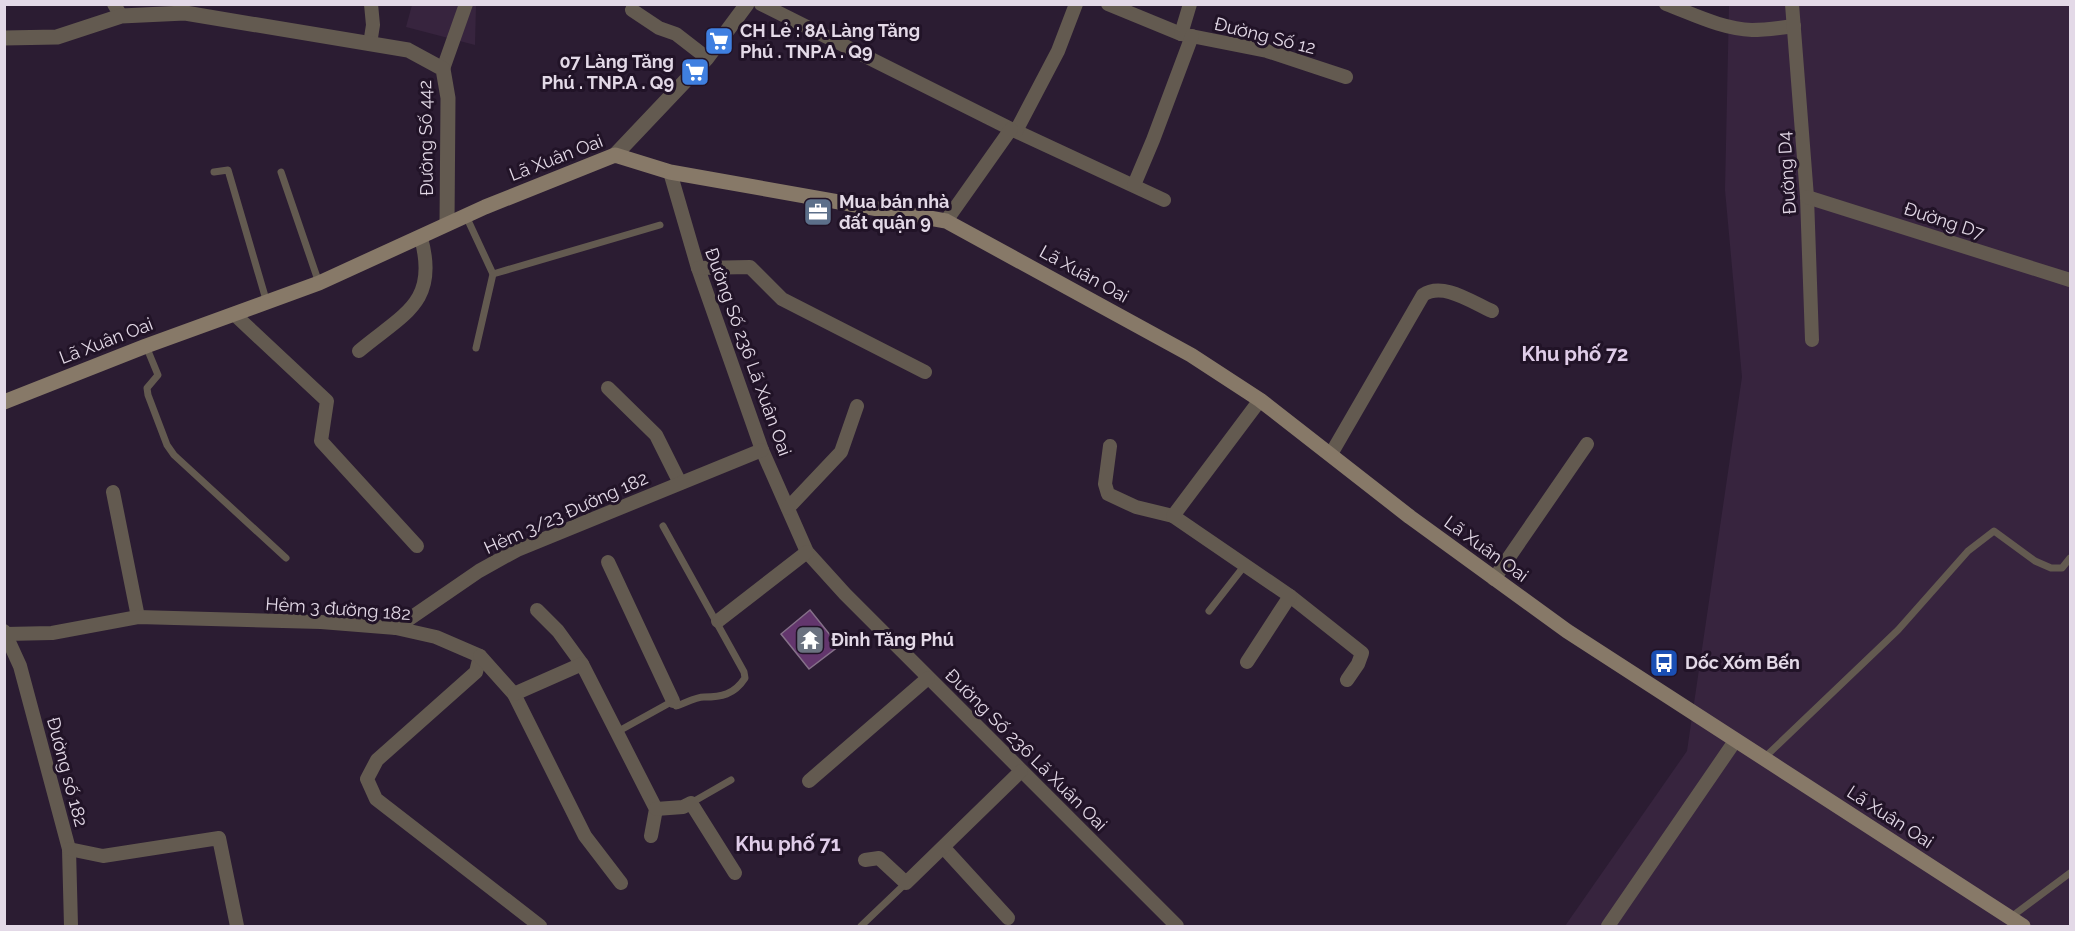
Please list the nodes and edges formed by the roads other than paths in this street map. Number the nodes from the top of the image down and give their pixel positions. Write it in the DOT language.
graph roads {
  1 [pos="372,4"];
  2 [pos="466,4"];
  3 [pos="747,4"];
  4 [pos="761,4"];
  5 [pos="1076,4"];
  6 [pos="1108,4"];
  7 [pos="1190,4"];
  8 [pos="1666,4"];
  9 [pos="1792,4"];
  10 [pos="118,10"];
  11 [pos="632,10"];
  12 [pos="1794,26"];
  13 [pos="1186,35"];
  14 [pos="4,38"];
  15 [pos="370,44"];
  16 [pos="706,58"];
  17 [pos="443,69"];
  18 [pos="1346,77"];
  19 [pos="1013,130"];
  20 [pos="615,155"];
  21 [pos="214,172"];
  22 [pos="281,172"];
  23 [pos="670,172"];
  24 [pos="1134,185"];
  25 [pos="1807,196"];
  26 [pos="1164,200"];
  27 [pos="466,216"];
  28 [pos="946,221"];
  29 [pos="447,224"];
  30 [pos="660,225"];
  31 [pos="421,238"];
  32 [pos="698,268"];
  33 [pos="493,274"];
  34 [pos="2070,280"];
  35 [pos="319,283"];
  36 [pos="267,303"];
  37 [pos="1492,311"];
  38 [pos="235,315"];
  39 [pos="1812,340"];
  40 [pos="146,346"];
  41 [pos="476,348"];
  42 [pos="359,351"];
  43 [pos="925,372"];
  44 [pos="608,388"];
  45 [pos="1260,400"];
  46 [pos="4,402"];
  47 [pos="857,406"];
  48 [pos="1587,444"];
  49 [pos="1110,446"];
  50 [pos="762,450"];
  51 [pos="1331,454"];
  52 [pos="680,483"];
  53 [pos="113,492"];
  54 [pos="788,508"];
  55 [pos="1173,516"];
  56 [pos="663,526"];
  57 [pos="417,546"];
  58 [pos="807,552"];
  59 [pos="286,558"];
  60 [pos="2070,558"];
  61 [pos="608,562"];
  62 [pos="1245,565"];
  63 [pos="1494,579"];
  64 [pos="1290,596"];
  65 [pos="537,610"];
  66 [pos="1209,611"];
  67 [pos="138,618"];
  68 [pos="718,621"];
  69 [pos="396,628"];
  70 [pos="5,632"];
  71 [pos="480,656"];
  72 [pos="1247,662"];
  73 [pos="582,664"];
  74 [pos="928,678"];
  75 [pos="1347,680"];
  76 [pos="513,694"];
  77 [pos="673,701"];
  78 [pos="617,732"];
  79 [pos="1735,741"];
  80 [pos="1763,759"];
  81 [pos="1021,771"];
  82 [pos="731,780"];
  83 [pos="809,781"];
  84 [pos="691,803"];
  85 [pos="656,809"];
  86 [pos="651,836"];
  87 [pos="944,848"];
  88 [pos="69,849"];
  89 [pos="865,860"];
  90 [pos="735,873"];
  91 [pos="2070,873"];
  92 [pos="621,882"];
  93 [pos="906,883"];
  94 [pos="1008,918"];
  95 [pos="2017,922"];
  96 [pos="71,927"];
  97 [pos="237,927"];
  98 [pos="540,927"];
  99 [pos="861,927"];
  100 [pos="1177,927"];
  101 [pos="1608,927"];
  1 -- 15 [label="street"];
  2 -- 17 [label="street"];
  3 -- 16 [label="street"];
  4 -- 19 [label="street"];
  5 -- 19 [label="street"];
  6 -- 13 [label="street, Đường Số 12"];
  7 -- 13 [label="street"];
  8 -- 12 [label="street"];
  9 -- 12 [label="street, Đường D4"];
  10 -- 14 [label="street, Đường Số 442"];
  10 -- 15 [label="street, Đường Số 442"];
  11 -- 16 [label="street"];
  12 -- 25 [label="street, Đường D4"];
  13 -- 18 [label="street, Đường Số 12"];
  13 -- 24 [label="street"];
  15 -- 17 [label="street, Đường Số 442"];
  16 -- 20 [label="street"];
  17 -- 29 [label="street, Đường Số 442"];
  19 -- 24 [label="street"];
  19 -- 28 [label="street"];
  20 -- 23 [label="main road, Lã Xuân Oai"];
  20 -- 27 [label="main road, Lã Xuân Oai"];
  21 -- 36 [label="lane"];
  22 -- 35 [label="lane"];
  23 -- 28 [label="main road, Lã Xuân Oai"];
  23 -- 32 [label="street, Đường Số 236 Lã Xuân Oai"];
  24 -- 26 [label="street"];
  25 -- 34 [label="street, Đường D7"];
  25 -- 39 [label="street, Đường D4"];
  27 -- 29 [label="main road, Lã Xuân Oai"];
  27 -- 33 [label="lane"];
  28 -- 45 [label="main road, Lã Xuân Oai"];
  29 -- 31 [label="main road, Lã Xuân Oai"];
  30 -- 33 [label="lane"];
  31 -- 35 [label="main road, Lã Xuân Oai"];
  31 -- 42 [label="street"];
  32 -- 43 [label="street"];
  32 -- 50 [label="street, Đường Số 236 Lã Xuân Oai"];
  33 -- 41 [label="lane"];
  35 -- 36 [label="main road, Lã Xuân Oai"];
  36 -- 38 [label="main road, Lã Xuân Oai"];
  37 -- 51 [label="street"];
  38 -- 40 [label="main road, Lã Xuân Oai"];
  38 -- 57 [label="street"];
  40 -- 46 [label="main road, Lã Xuân Oai"];
  40 -- 59 [label="lane"];
  44 -- 52 [label="street"];
  45 -- 51 [label="main road, Lã Xuân Oai"];
  45 -- 55 [label="street"];
  47 -- 54 [label="street"];
  48 -- 63 [label="street"];
  49 -- 55 [label="street"];
  50 -- 52 [label="street, Hẻm 3/23 Đường 182"];
  50 -- 54 [label="street, Đường Số 236 Lã Xuân Oai"];
  51 -- 63 [label="main road, Lã Xuân Oai"];
  52 -- 69 [label="street, Hẻm 3/23 Đường 182"];
  53 -- 67 [label="street"];
  54 -- 58 [label="street, Đường Số 236 Lã Xuân Oai"];
  55 -- 62 [label="street"];
  56 -- 68 [label="lane"];
  58 -- 68 [label="street"];
  58 -- 74 [label="street, Đường Số 236 Lã Xuân Oai"];
  60 -- 80 [label="lane"];
  61 -- 77 [label="street"];
  62 -- 64 [label="street"];
  62 -- 66 [label="lane"];
  63 -- 79 [label="main road, Lã Xuân Oai"];
  64 -- 72 [label="street"];
  64 -- 75 [label="street"];
  65 -- 73 [label="street"];
  67 -- 69 [label="street, Hẻm 3 đường 182"];
  67 -- 70 [label="street, Hẻm 3 đường 182"];
  68 -- 77 [label="lane"];
  69 -- 71 [label="street, Hẻm 3 đường 182"];
  70 -- 88 [label="street, Đường số 182"];
  71 -- 76 [label="street"];
  71 -- 98 [label="street"];
  73 -- 76 [label="street"];
  73 -- 78 [label="street"];
  74 -- 81 [label="street, Đường Số 236 Lã Xuân Oai"];
  74 -- 83 [label="street"];
  76 -- 92 [label="street"];
  77 -- 78 [label="lane"];
  78 -- 85 [label="street"];
  79 -- 80 [label="main road, Lã Xuân Oai"];
  79 -- 101 [label="street"];
  80 -- 95 [label="main road, Lã Xuân Oai"];
  81 -- 87 [label="street"];
  81 -- 100 [label="street, Đường Số 236 Lã Xuân Oai"];
  82 -- 84 [label="lane"];
  84 -- 85 [label="street"];
  84 -- 90 [label="street"];
  85 -- 86 [label="street"];
  87 -- 93 [label="street"];
  87 -- 94 [label="street"];
  88 -- 96 [label="street, Đường số 182"];
  88 -- 97 [label="street"];
  89 -- 93 [label="street"];
  91 -- 95 [label="lane"];
  93 -- 99 [label="lane"];
}
